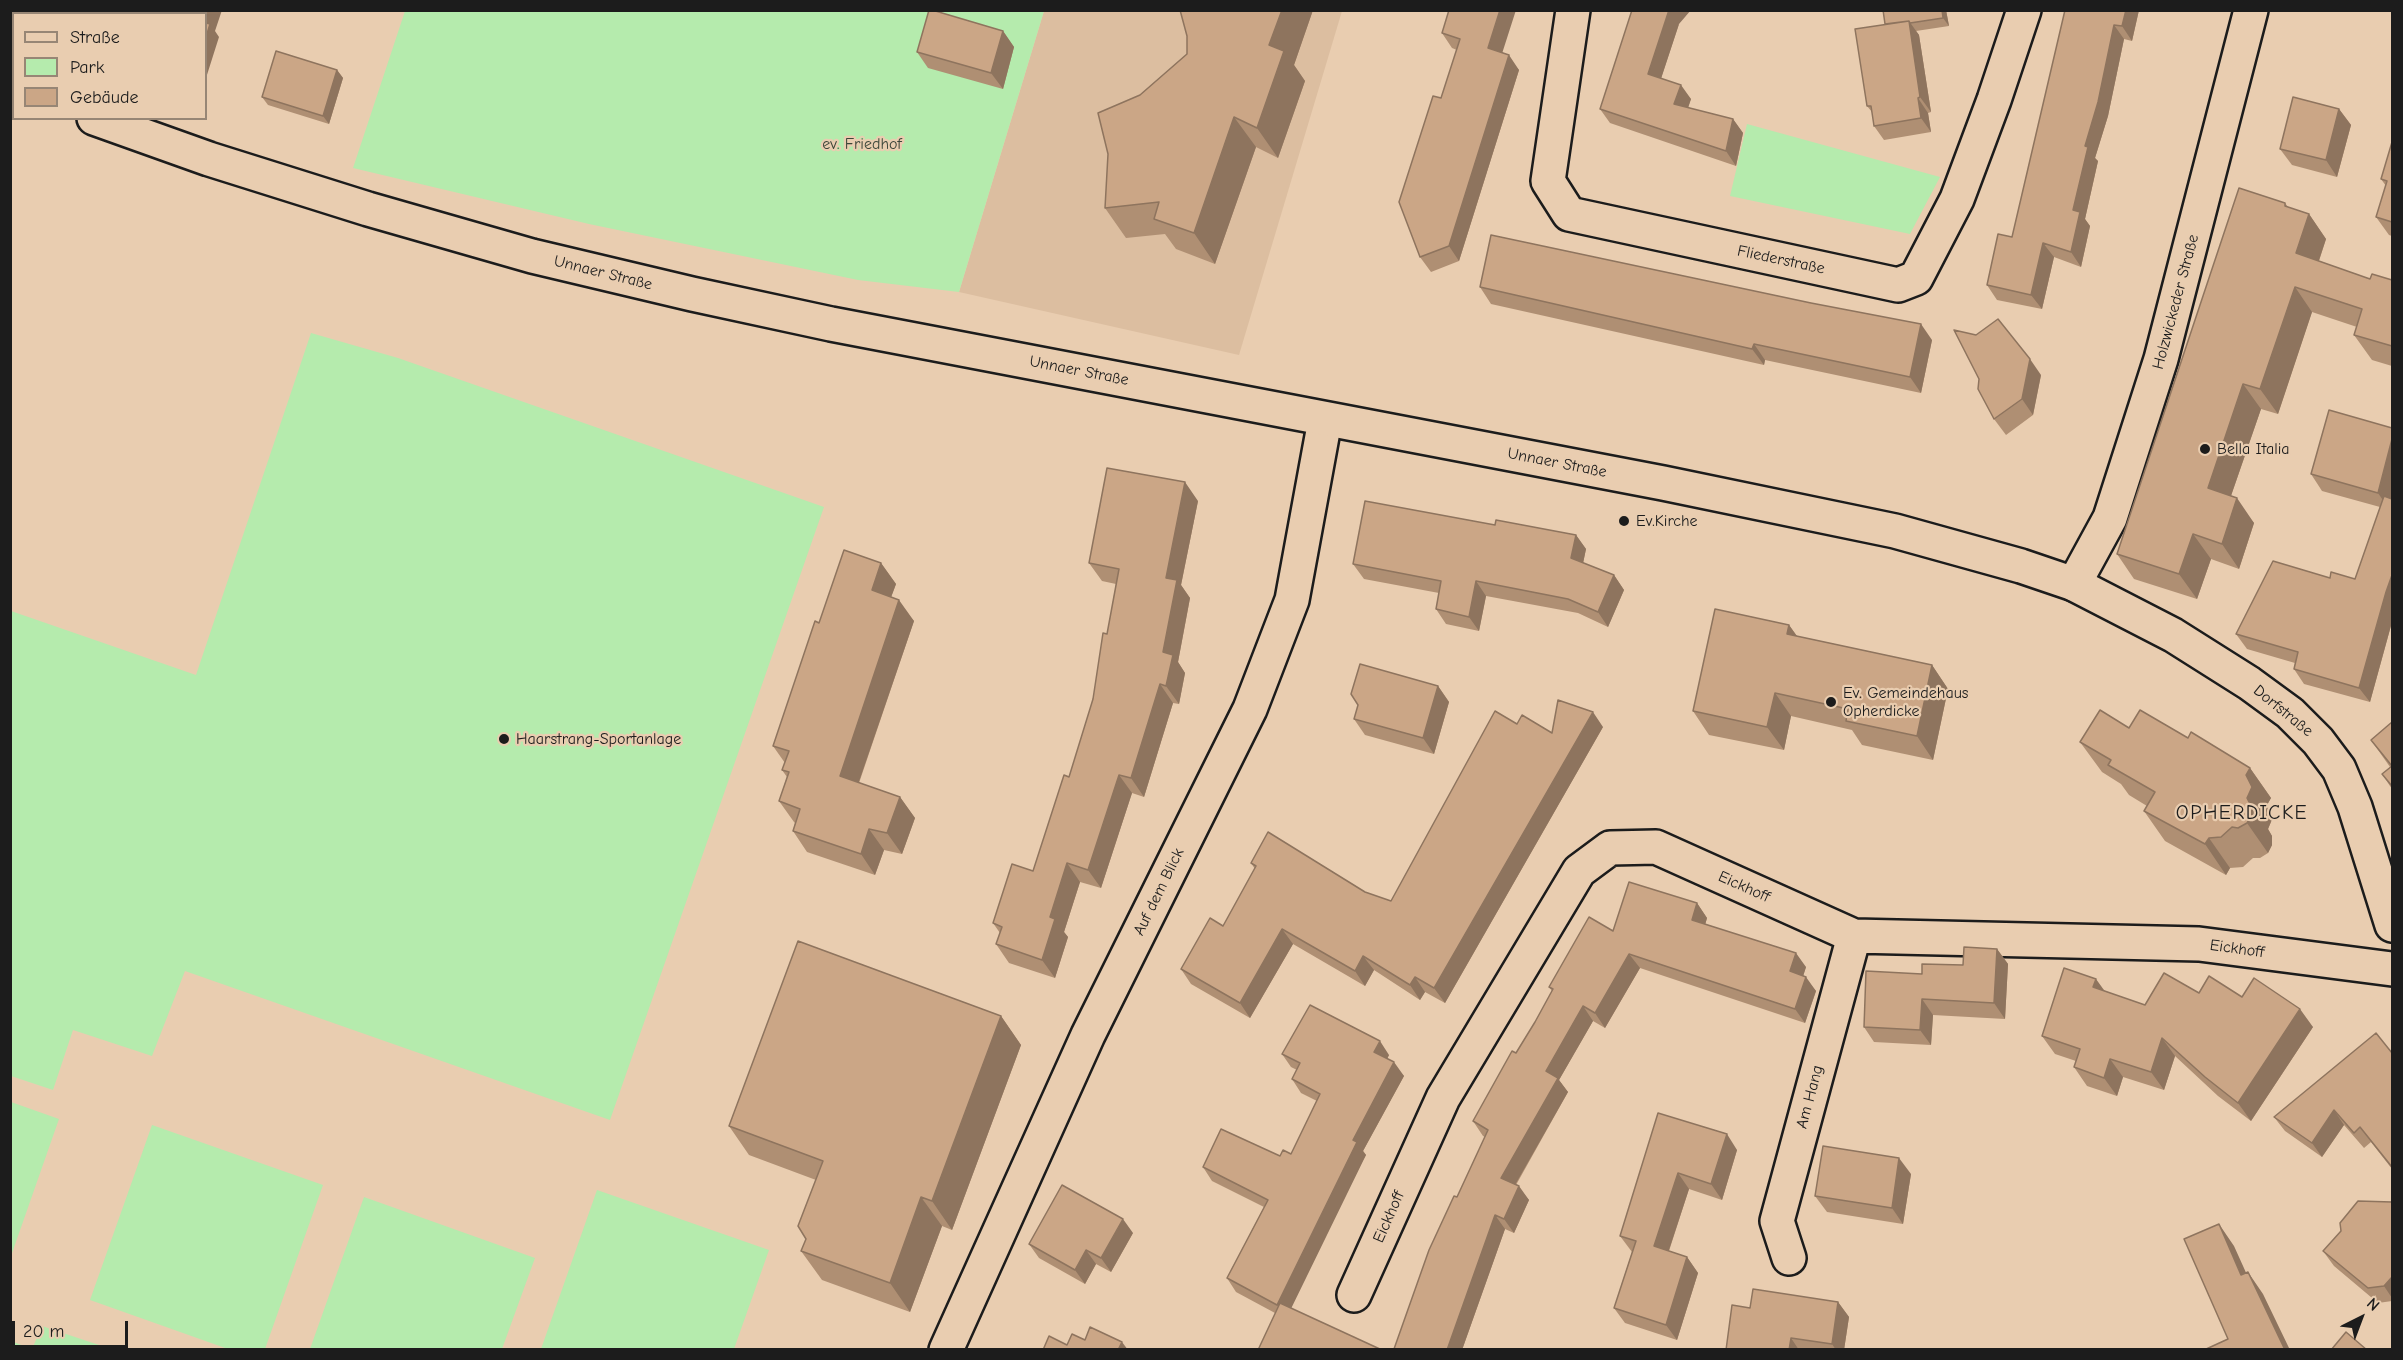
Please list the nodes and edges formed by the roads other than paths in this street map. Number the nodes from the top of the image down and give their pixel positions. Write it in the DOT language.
graph roads {
  1 [pos="1573,10"];
  2 [pos="2024,10"];
  3 [pos="2251,10"];
  4 [pos="100,120"];
  5 [pos="1325,420"];
  6 [pos="2074,584"];
  7 [pos="2392,925"];
  8 [pos="1854,936"];
  9 [pos="2392,969"];
  10 [pos="1789,1258"];
  11 [pos="1354,1295"];
  12 [pos="946,1350"];
  1 -- 2 [label="street, Fliederstraße"];
  3 -- 6 [label="street, Holzwickeder Straße"];
  4 -- 5 [label="street, Unnaer Straße"];
  5 -- 6 [label="street, Unnaer Straße"];
  5 -- 12 [label="street, Auf dem Blick"];
  6 -- 7 [label="street, Dorfstraße"];
  8 -- 9 [label="street, Eickhoff"];
  8 -- 10 [label="street, Am Hang"];
  8 -- 11 [label="street, Eickhoff"];
}
